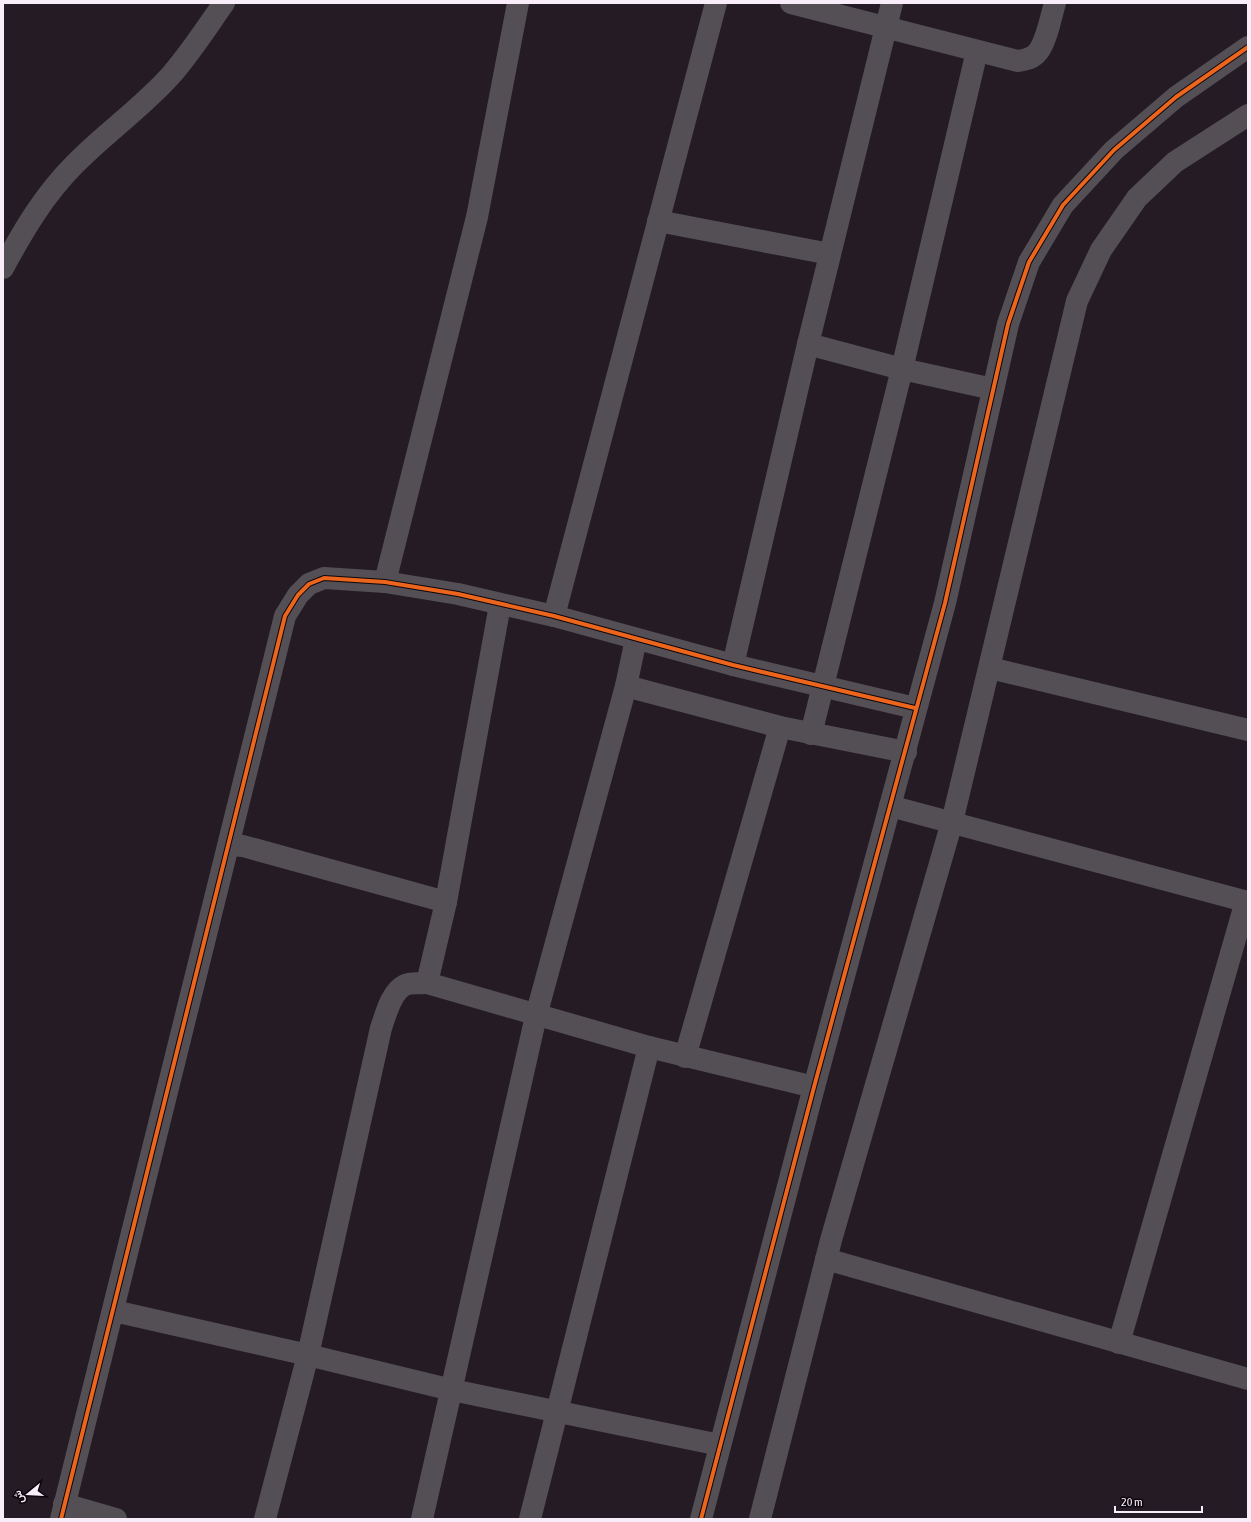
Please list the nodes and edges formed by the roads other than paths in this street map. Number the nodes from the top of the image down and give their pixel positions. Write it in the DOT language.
graph roads {
  1 [pos="224,3"];
  2 [pos="518,3"];
  3 [pos="716,3"];
  4 [pos="791,3"];
  5 [pos="892,3"];
  6 [pos="1055,3"];
  7 [pos="886,27"];
  8 [pos="1248,47"];
  9 [pos="977,50"];
  10 [pos="1248,115"];
  11 [pos="658,221"];
  12 [pos="830,254"];
  13 [pos="3,268"];
  14 [pos="808,344"];
  15 [pos="902,369"];
  16 [pos="993,389"];
  17 [pos="385,582"];
  18 [pos="500,605"];
  19 [pos="554,616"];
  20 [pos="636,640"];
  21 [pos="733,665"];
  22 [pos="990,668"];
  23 [pos="626,686"];
  24 [pos="822,688"];
  25 [pos="915,708"];
  26 [pos="780,726"];
  27 [pos="1248,730"];
  28 [pos="811,734"];
  29 [pos="906,752"];
  30 [pos="890,806"];
  31 [pos="952,822"];
  32 [pos="229,845"];
  33 [pos="1247,901"];
  34 [pos="446,902"];
  35 [pos="427,984"];
  36 [pos="536,1016"];
  37 [pos="649,1047"];
  38 [pos="685,1057"];
  39 [pos="814,1087"];
  40 [pos="826,1259"];
  41 [pos="114,1311"];
  42 [pos="1119,1343"];
  43 [pos="308,1355"];
  44 [pos="1248,1379"];
  45 [pos="452,1390"];
  46 [pos="558,1412"];
  47 [pos="720,1445"];
  48 [pos="62,1512"];
  49 [pos="116,1519"];
  50 [pos="265,1519"];
  51 [pos="422,1519"];
  52 [pos="530,1519"];
  53 [pos="701,1519"];
  54 [pos="760,1519"];
  1 -- 13 [label="street"];
  2 -- 17 [label="street"];
  3 -- 11 [label="street"];
  4 -- 7 [label="street"];
  5 -- 7 [label="street"];
  6 -- 9 [label="street"];
  7 -- 9 [label="street"];
  7 -- 12 [label="street"];
  8 -- 16 [label="street"];
  9 -- 15 [label="street"];
  10 -- 22 [label="street"];
  11 -- 12 [label="street"];
  11 -- 19 [label="street"];
  12 -- 14 [label="street"];
  14 -- 15 [label="street"];
  14 -- 21 [label="street"];
  15 -- 16 [label="street"];
  15 -- 24 [label="street"];
  16 -- 25 [label="street"];
  17 -- 18 [label="street"];
  17 -- 32 [label="street"];
  18 -- 19 [label="street"];
  18 -- 34 [label="street"];
  19 -- 20 [label="street"];
  20 -- 21 [label="street"];
  20 -- 23 [label="street"];
  21 -- 24 [label="street"];
  22 -- 27 [label="street"];
  22 -- 31 [label="street"];
  23 -- 26 [label="street"];
  23 -- 36 [label="street"];
  24 -- 25 [label="street"];
  24 -- 28 [label="street"];
  25 -- 29 [label="street"];
  26 -- 28 [label="street"];
  26 -- 38 [label="street"];
  28 -- 29 [label="street"];
  29 -- 30 [label="street"];
  30 -- 31 [label="street"];
  30 -- 39 [label="street"];
  31 -- 33 [label="street"];
  31 -- 40 [label="street"];
  32 -- 34 [label="street"];
  32 -- 41 [label="street"];
  33 -- 42 [label="street"];
  34 -- 35 [label="street"];
  35 -- 36 [label="street"];
  35 -- 43 [label="street"];
  36 -- 37 [label="street"];
  36 -- 45 [label="street"];
  37 -- 38 [label="street"];
  37 -- 46 [label="street"];
  38 -- 39 [label="street"];
  39 -- 47 [label="street"];
  40 -- 42 [label="street"];
  40 -- 54 [label="street"];
  41 -- 43 [label="street"];
  41 -- 48 [label="street"];
  42 -- 44 [label="street"];
  43 -- 45 [label="street"];
  43 -- 50 [label="street"];
  45 -- 46 [label="street"];
  45 -- 51 [label="street"];
  46 -- 47 [label="street"];
  46 -- 52 [label="street"];
  47 -- 53 [label="street"];
  48 -- 49 [label="street"];
}
